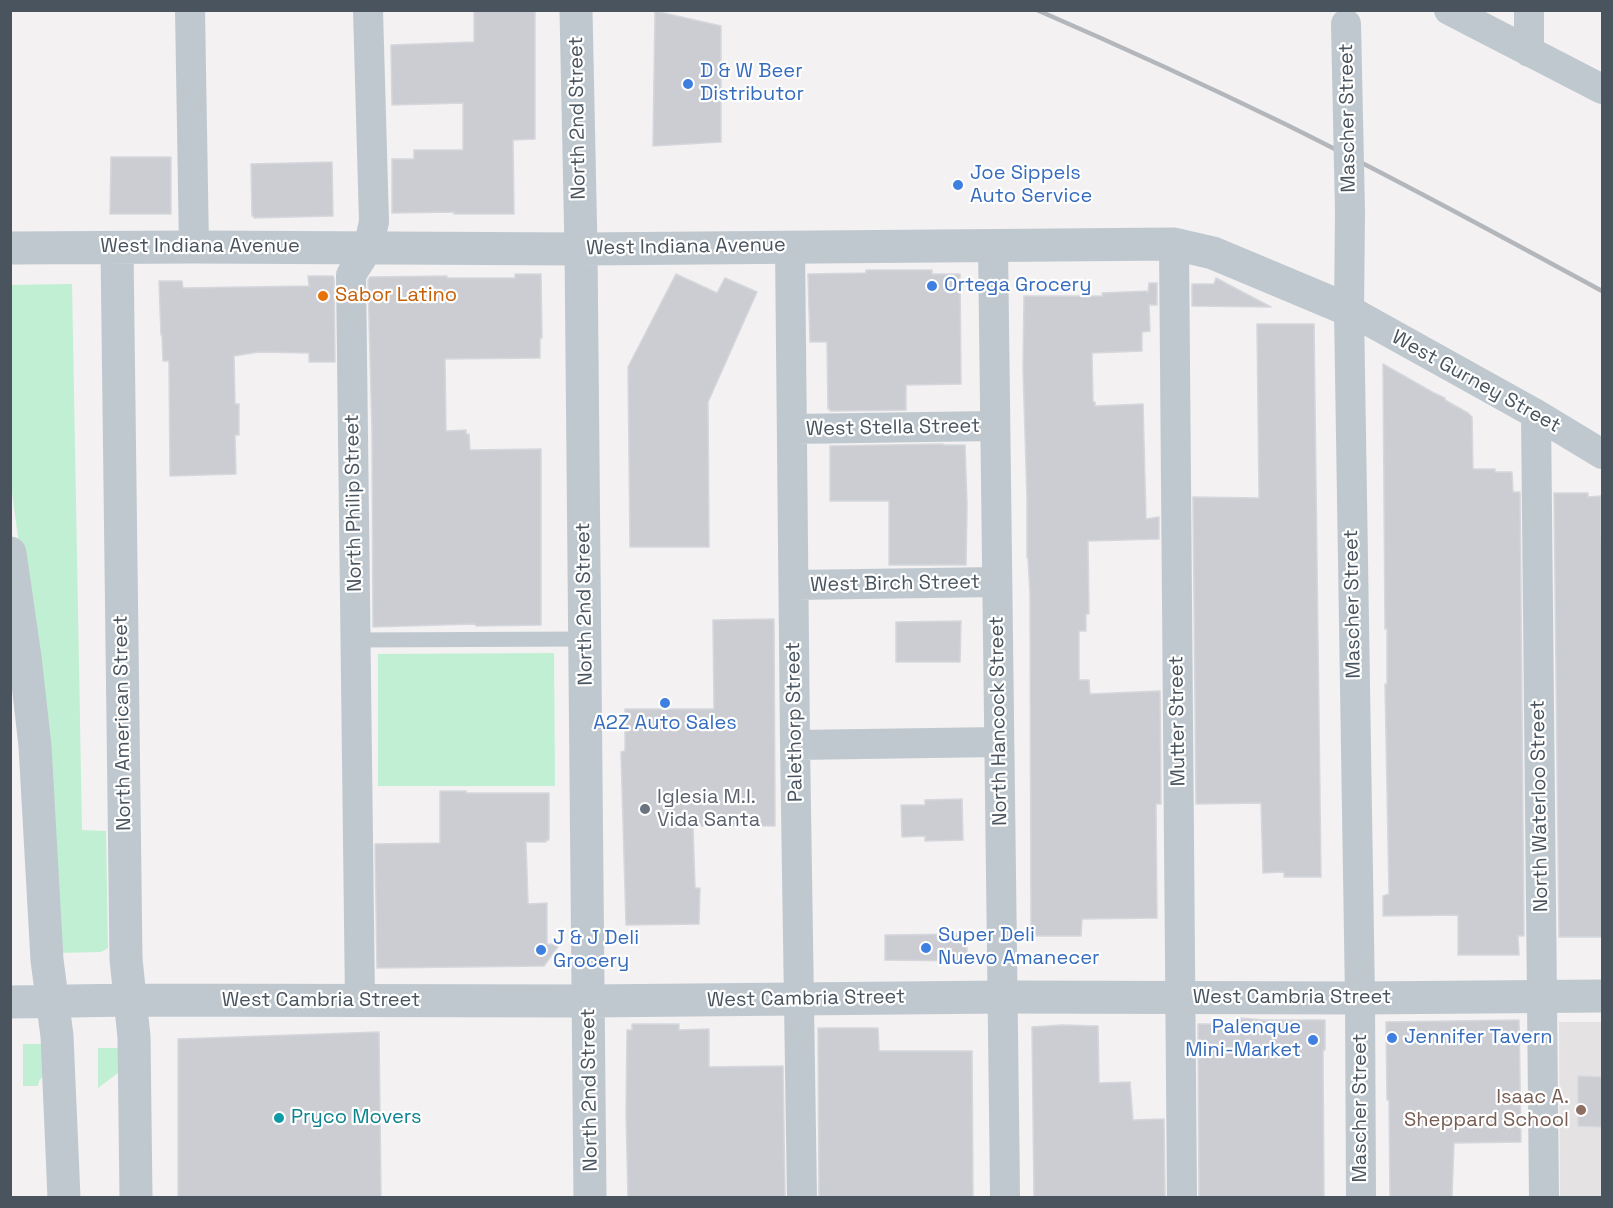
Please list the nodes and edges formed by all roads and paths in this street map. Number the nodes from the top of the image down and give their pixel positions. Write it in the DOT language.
graph roads {
  1 [pos="190,10"];
  2 [pos="369,10"];
  3 [pos="576,10"];
  4 [pos="1449,10"];
  5 [pos="1529,10"];
  6 [pos="1346,17"];
  7 [pos="1529,51"];
  8 [pos="1602,89"];
  9 [pos="1174,243"];
  10 [pos="993,245"];
  11 [pos="790,246"];
  12 [pos="194,247"];
  13 [pos="10,248"];
  14 [pos="117,248"];
  15 [pos="368,248"];
  16 [pos="581,249"];
  17 [pos="1349,310"];
  18 [pos="1536,414"];
  19 [pos="993,426"];
  20 [pos="793,429"];
  21 [pos="1602,454"];
  22 [pos="10,553"];
  23 [pos="996,582"];
  24 [pos="794,585"];
  25 [pos="585,639"];
  26 [pos="355,640"];
  27 [pos="18,657"];
  28 [pos="999,742"];
  29 [pos="795,745"];
  30 [pos="1542,996"];
  31 [pos="1602,996"];
  32 [pos="1003,997"];
  33 [pos="1180,998"];
  34 [pos="1360,998"];
  35 [pos="800,999"];
  36 [pos="130,1000"];
  37 [pos="589,1001"];
  38 [pos="10,1002"];
  39 [pos="52,1002"];
  40 [pos="360,1002"];
  41 [pos="64,1197"];
  42 [pos="136,1197"];
  43 [pos="591,1197"];
  44 [pos="802,1197"];
  45 [pos="1005,1197"];
  46 [pos="1182,1197"];
  47 [pos="1362,1197"];
  48 [pos="1544,1197"];
  1 -- 12 [label="street"];
  2 -- 15 [label="street, North Philip Street"];
  3 -- 16 [label="street, North 2nd Street"];
  4 -- 7 [label="street"];
  5 -- 7 [label="street"];
  6 -- 17 [label="street, Mascher Street, bridge"];
  7 -- 8 [label="street"];
  9 -- 10 [label="street, West Indiana Avenue"];
  9 -- 17 [label="street, West Indiana Avenue"];
  9 -- 33 [label="street, Mutter Street"];
  10 -- 11 [label="street, West Indiana Avenue"];
  10 -- 19 [label="street, North Hancock Street"];
  11 -- 16 [label="street, West Indiana Avenue"];
  11 -- 20 [label="street, Palethorp Street"];
  12 -- 14 [label="street, West Indiana Avenue"];
  12 -- 15 [label="street, West Indiana Avenue"];
  13 -- 14 [label="street, West Indiana Avenue"];
  14 -- 36 [label="street, North American Street"];
  15 -- 16 [label="street, West Indiana Avenue"];
  15 -- 26 [label="street, North Philip Street"];
  16 -- 25 [label="street, North 2nd Street"];
  17 -- 18 [label="street, West Gurney Street"];
  17 -- 34 [label="street, Mascher Street"];
  18 -- 21 [label="street, West Gurney Street"];
  18 -- 30 [label="street, North Waterloo Street"];
  19 -- 20 [label="street, West Stella Street"];
  19 -- 23 [label="street, North Hancock Street"];
  20 -- 24 [label="street, Palethorp Street"];
  22 -- 27 [label="street"];
  23 -- 24 [label="street, West Birch Street"];
  23 -- 28 [label="street, North Hancock Street"];
  24 -- 29 [label="street, Palethorp Street"];
  25 -- 26 [label="lane"];
  25 -- 37 [label="street, North 2nd Street"];
  26 -- 40 [label="street, North Philip Street"];
  27 -- 39 [label="street"];
  28 -- 29 [label="street"];
  28 -- 32 [label="street, North Hancock Street"];
  29 -- 35 [label="street, Palethorp Street"];
  30 -- 31 [label="street, West Cambria Street"];
  30 -- 34 [label="street, West Cambria Street"];
  30 -- 48 [label="street, North Waterloo Street"];
  32 -- 33 [label="street, West Cambria Street"];
  32 -- 35 [label="street, West Cambria Street"];
  32 -- 45 [label="street, North Hancock Street"];
  33 -- 34 [label="street, West Cambria Street"];
  33 -- 46 [label="street, Mutter Street"];
  34 -- 47 [label="street, Mascher Street"];
  35 -- 37 [label="street, West Cambria Street"];
  35 -- 44 [label="street, Palethorp Street"];
  36 -- 39 [label="street, West Cambria Street"];
  36 -- 40 [label="street, West Cambria Street"];
  36 -- 42 [label="street, North American Street"];
  37 -- 40 [label="street, West Cambria Street"];
  37 -- 43 [label="street, North 2nd Street"];
  38 -- 39 [label="street, West Cambria Street"];
  39 -- 41 [label="street"];
}
